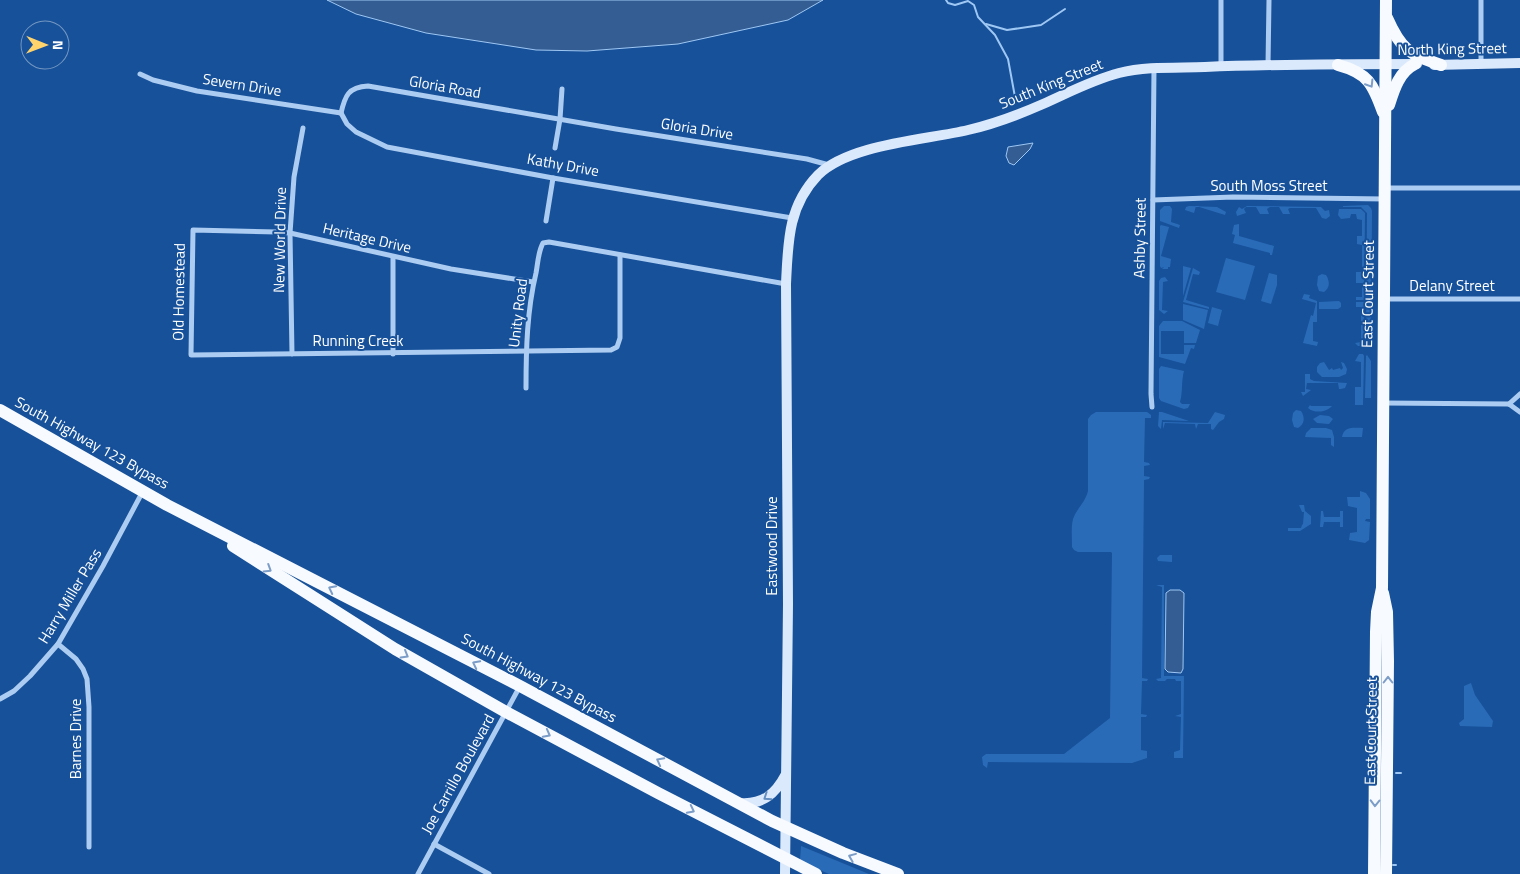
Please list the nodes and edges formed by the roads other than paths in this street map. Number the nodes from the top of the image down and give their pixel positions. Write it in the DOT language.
graph roads {
  1 [pos="1222,0"];
  2 [pos="1269,0"];
  3 [pos="1386,0"];
  4 [pos="1481,0"];
  5 [pos="1386,16"];
  6 [pos="1520,63"];
  7 [pos="1385,64"];
  8 [pos="1414,64"];
  9 [pos="1481,64"];
  10 [pos="1268,65"];
  11 [pos="1338,65"];
  12 [pos="1441,65"];
  13 [pos="1221,66"];
  14 [pos="1154,68"];
  15 [pos="140,74"];
  16 [pos="562,88"];
  17 [pos="341,113"];
  18 [pos="560,119"];
  19 [pos="1385,119"];
  20 [pos="303,128"];
  21 [pos="555,148"];
  22 [pos="829,165"];
  23 [pos="553,178"];
  24 [pos="1520,188"];
  25 [pos="1385,193"];
  26 [pos="1153,200"];
  27 [pos="792,218"];
  28 [pos="546,220"];
  29 [pos="193,230"];
  30 [pos="290,234"];
  31 [pos="620,255"];
  32 [pos="393,257"];
  33 [pos="534,282"];
  34 [pos="786,284"];
  35 [pos="1384,299"];
  36 [pos="1520,299"];
  37 [pos="526,351"];
  38 [pos="292,354"];
  39 [pos="393,354"];
  40 [pos="191,355"];
  41 [pos="526,388"];
  42 [pos="1520,394"];
  43 [pos="1384,403"];
  44 [pos="1509,404"];
  45 [pos="1152,407"];
  46 [pos="0,410"];
  47 [pos="1520,412"];
  48 [pos="143,491"];
  49 [pos="167,505"];
  50 [pos="1382,588"];
  51 [pos="58,644"];
  52 [pos="520,686"];
  53 [pos="0,699"];
  54 [pos="506,712"];
  55 [pos="786,774"];
  56 [pos="738,803"];
  57 [pos="786,827"];
  58 [pos="434,844"];
  59 [pos="89,847"];
  60 [pos="785,859"];
  61 [pos="418,874"];
  62 [pos="489,874"];
  63 [pos="785,874"];
  64 [pos="816,874"];
  65 [pos="898,874"];
  66 [pos="1374,874"];
  67 [pos="1386,874"];
  1 -- 13 [label="street"];
  2 -- 10 [label="street"];
  3 -- 5 [label="main road, East Court Street"];
  4 -- 9 [label="street"];
  5 -- 7 [label="main road, East Court Street"];
  5 -- 12 [label="main road"];
  6 -- 9 [label="main road, North King Street"];
  7 -- 8 [label="main road, North King Street"];
  7 -- 11 [label="main road, South King Street"];
  7 -- 19 [label="main road, East Court Street"];
  8 -- 12 [label="main road, North King Street"];
  8 -- 19 [label="main road"];
  9 -- 12 [label="main road, North King Street"];
  10 -- 11 [label="main road, South King Street"];
  10 -- 13 [label="main road, South King Street"];
  11 -- 19 [label="main road, one-way"];
  13 -- 14 [label="main road, South King Street"];
  14 -- 22 [label="main road, South King Street"];
  14 -- 26 [label="street, Ashby Street"];
  15 -- 17 [label="street, Severn Drive"];
  16 -- 18 [label="street"];
  17 -- 18 [label="street, Gloria Road"];
  17 -- 23 [label="street, Kathy Drive"];
  18 -- 21 [label="street"];
  18 -- 22 [label="street, Gloria Drive"];
  19 -- 25 [label="main road, East Court Street"];
  20 -- 30 [label="street, New World Drive"];
  22 -- 27 [label="main road, South King Street"];
  23 -- 27 [label="street, Kathy Drive"];
  23 -- 28 [label="street"];
  24 -- 25 [label="street, South Moss Street"];
  25 -- 26 [label="street, South Moss Street"];
  25 -- 35 [label="main road, East Court Street"];
  26 -- 45 [label="street, Ashby Street"];
  27 -- 34 [label="main road, Eastwood Drive"];
  29 -- 30 [label="street, Heritage Drive"];
  29 -- 40 [label="street, Old Homestead"];
  30 -- 32 [label="street, Heritage Drive"];
  30 -- 38 [label="street, New World Drive"];
  31 -- 33 [label="street, Unity Road"];
  31 -- 34 [label="street"];
  31 -- 37 [label="street, Running Creek"];
  32 -- 33 [label="street, Heritage Drive"];
  32 -- 39 [label="street"];
  33 -- 37 [label="street, Unity Road"];
  34 -- 55 [label="main road, Eastwood Drive"];
  35 -- 36 [label="street, Delany Street"];
  35 -- 43 [label="main road, East Court Street"];
  37 -- 39 [label="street, Running Creek"];
  37 -- 41 [label="street, Unity Road"];
  38 -- 39 [label="street, Running Creek"];
  38 -- 40 [label="street, Running Creek"];
  42 -- 44 [label="street"];
  43 -- 44 [label="street"];
  43 -- 50 [label="main road, East Court Street"];
  44 -- 47 [label="street"];
  46 -- 48 [label="main road, South Highway 123 Bypass"];
  48 -- 49 [label="main road, South Highway 123 Bypass"];
  48 -- 51 [label="street, Harry Miller Pass"];
  52 -- 49 [label="main road, South Highway 123 Bypass, one-way"];
  49 -- 54 [label="main road, South Highway 123 Bypass, one-way"];
  50 -- 66 [label="main road, East Court Street, one-way"];
  67 -- 50 [label="main road, East Court Street, one-way"];
  51 -- 53 [label="street, Harry Miller Pass"];
  51 -- 59 [label="street, Barnes Drive"];
  52 -- 54 [label="street, Joe Carrillo Boulevard"];
  56 -- 52 [label="main road, South Highway 123 Bypass, one-way"];
  54 -- 58 [label="street, Joe Carrillo Boulevard"];
  54 -- 60 [label="main road, South Highway 123 Bypass, one-way"];
  55 -- 56 [label="main road, one-way"];
  55 -- 57 [label="main road, Eastwood Drive"];
  56 -- 57 [label="main road, South Highway 123 Bypass"];
  57 -- 60 [label="main road, Eastwood Drive"];
  65 -- 57 [label="main road, South Highway 123 Bypass, one-way"];
  58 -- 61 [label="street, Joe Carrillo Boulevard"];
  58 -- 62 [label="street"];
  60 -- 63 [label="main road, Eastwood Drive"];
  60 -- 64 [label="main road, South Highway 123 Bypass"];
}
